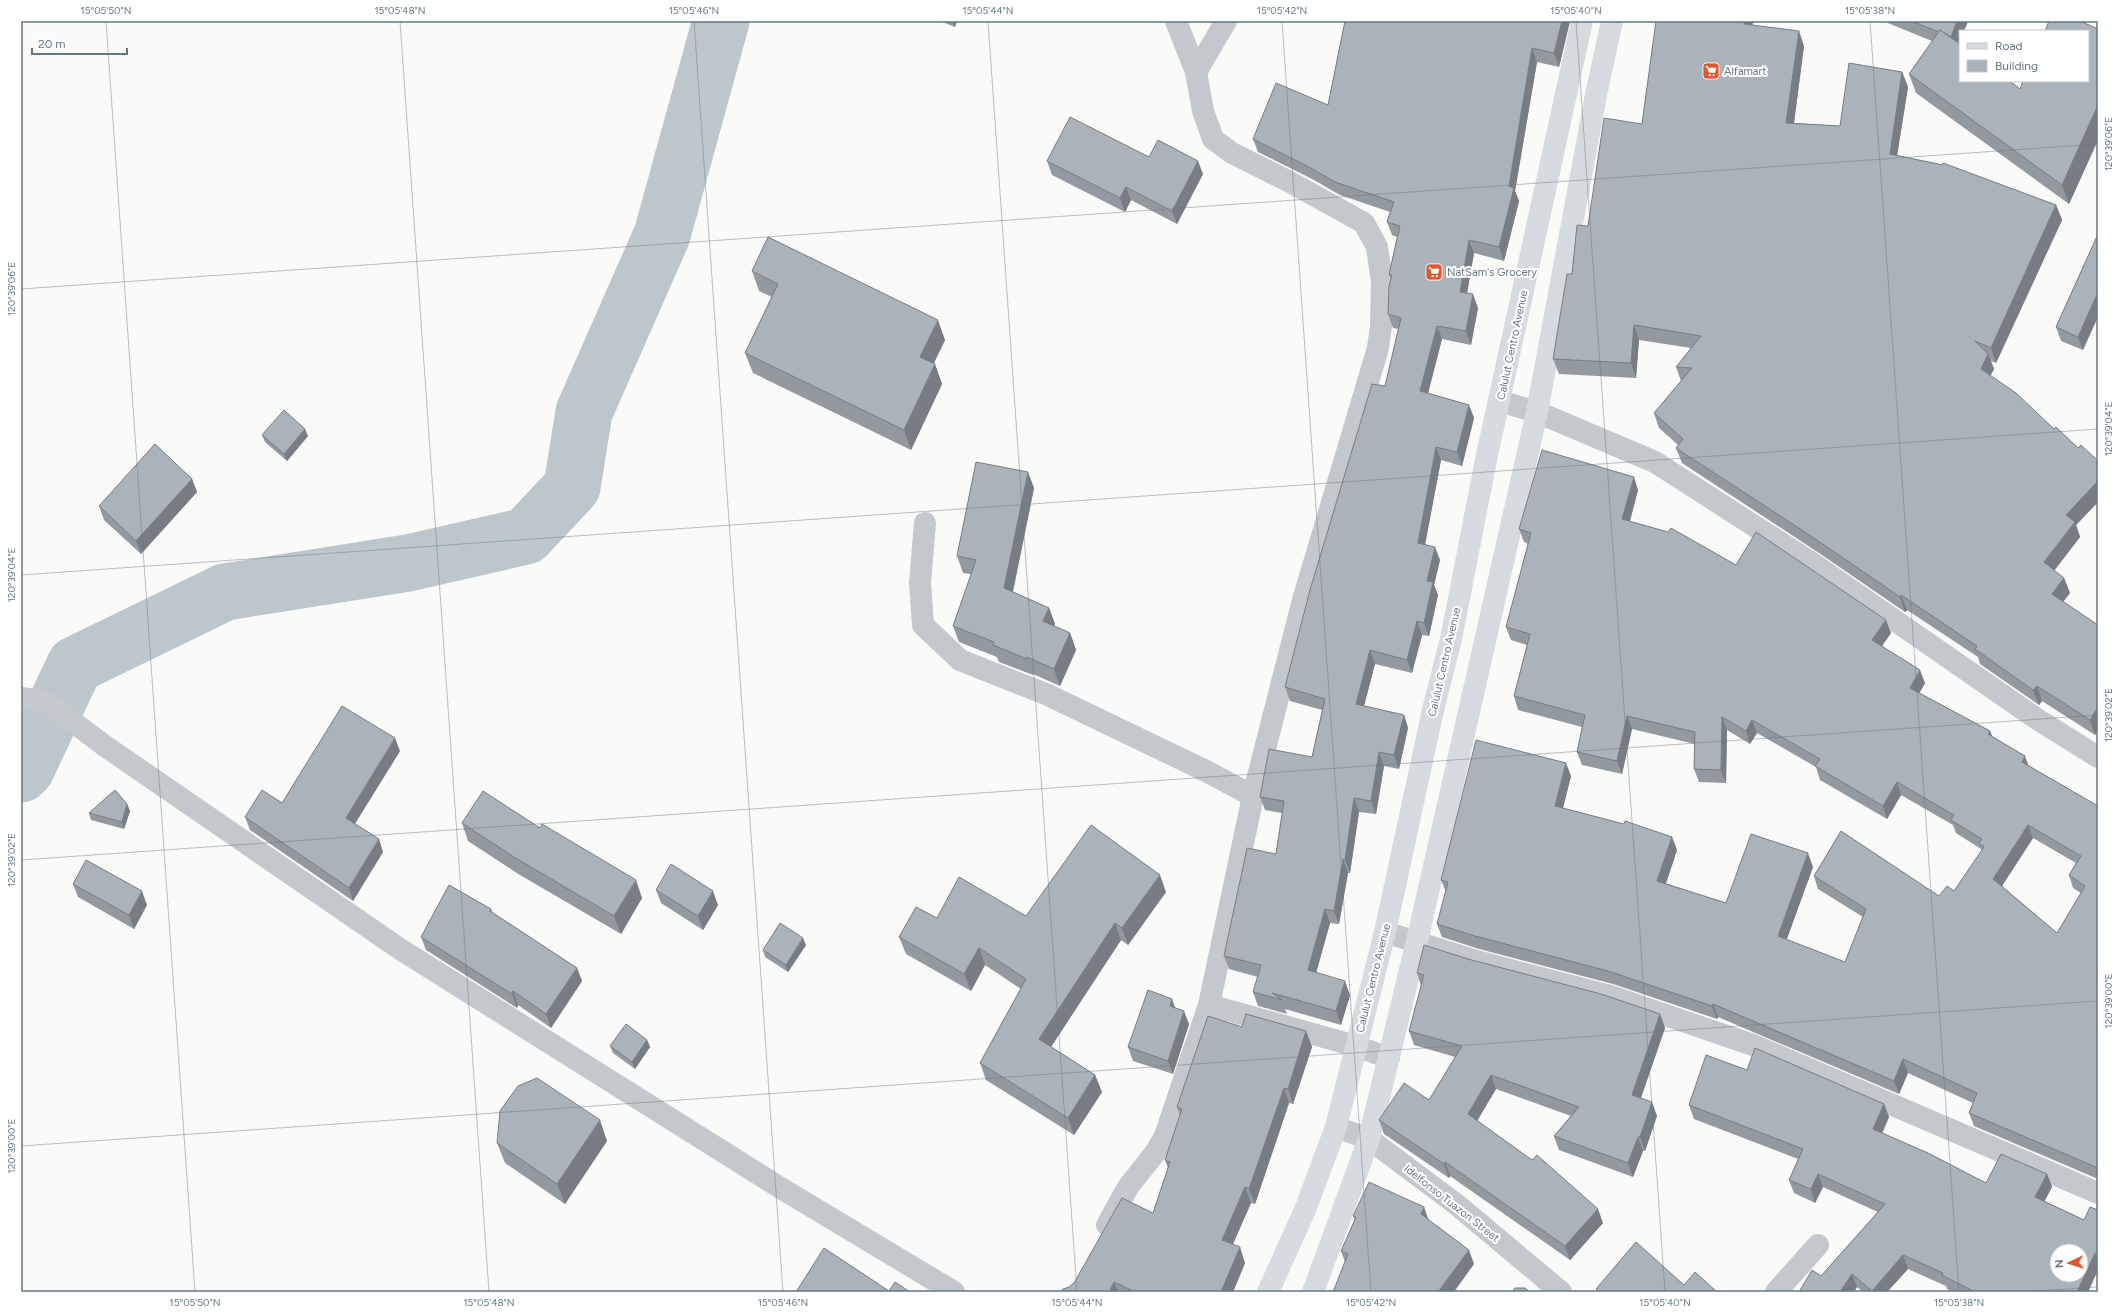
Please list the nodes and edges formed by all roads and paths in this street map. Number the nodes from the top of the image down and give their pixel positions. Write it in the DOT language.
graph roads {
  1 [pos="1176,21"];
  2 [pos="1226,21"];
  3 [pos="1582,21"];
  4 [pos="1612,21"];
  5 [pos="1196,72"];
  6 [pos="1499,401"];
  7 [pos="1537,412"];
  8 [pos="925,523"];
  9 [pos="21,698"];
  10 [pos="2098,757"];
  11 [pos="1253,796"];
  12 [pos="1385,932"];
  13 [pos="1417,942"];
  14 [pos="1209,1005"];
  15 [pos="1356,1046"];
  16 [pos="1389,1058"];
  17 [pos="1336,1127"];
  18 [pos="1369,1139"];
  19 [pos="2098,1193"];
  20 [pos="1099,1240"];
  21 [pos="1818,1245"];
  22 [pos="954,1292"];
  23 [pos="1268,1292"];
  24 [pos="1313,1292"];
  25 [pos="1561,1292"];
  26 [pos="1776,1292"];
  1 -- 5 [label="street"];
  2 -- 5 [label="street"];
  3 -- 6 [label="main road, Calulut Centro Avenue"];
  4 -- 7 [label="main road"];
  5 -- 11 [label="street"];
  6 -- 7 [label="street"];
  6 -- 12 [label="main road, Calulut Centro Avenue"];
  7 -- 10 [label="street"];
  7 -- 13 [label="main road"];
  8 -- 11 [label="street"];
  9 -- 22 [label="street"];
  11 -- 14 [label="street"];
  12 -- 13 [label="street"];
  12 -- 15 [label="main road, Calulut Centro Avenue"];
  13 -- 16 [label="main road"];
  13 -- 19 [label="street"];
  14 -- 15 [label="street"];
  14 -- 20 [label="street"];
  15 -- 16 [label="street"];
  15 -- 17 [label="main road, Calulut Centro Avenue"];
  16 -- 18 [label="main road"];
  17 -- 18 [label="street, Idelfonso Tuazon Street"];
  17 -- 23 [label="main road, Calulut Centro Avenue"];
  18 -- 24 [label="main road"];
  18 -- 25 [label="street, Idelfonso Tuazon Street"];
  21 -- 26 [label="street"];
}
